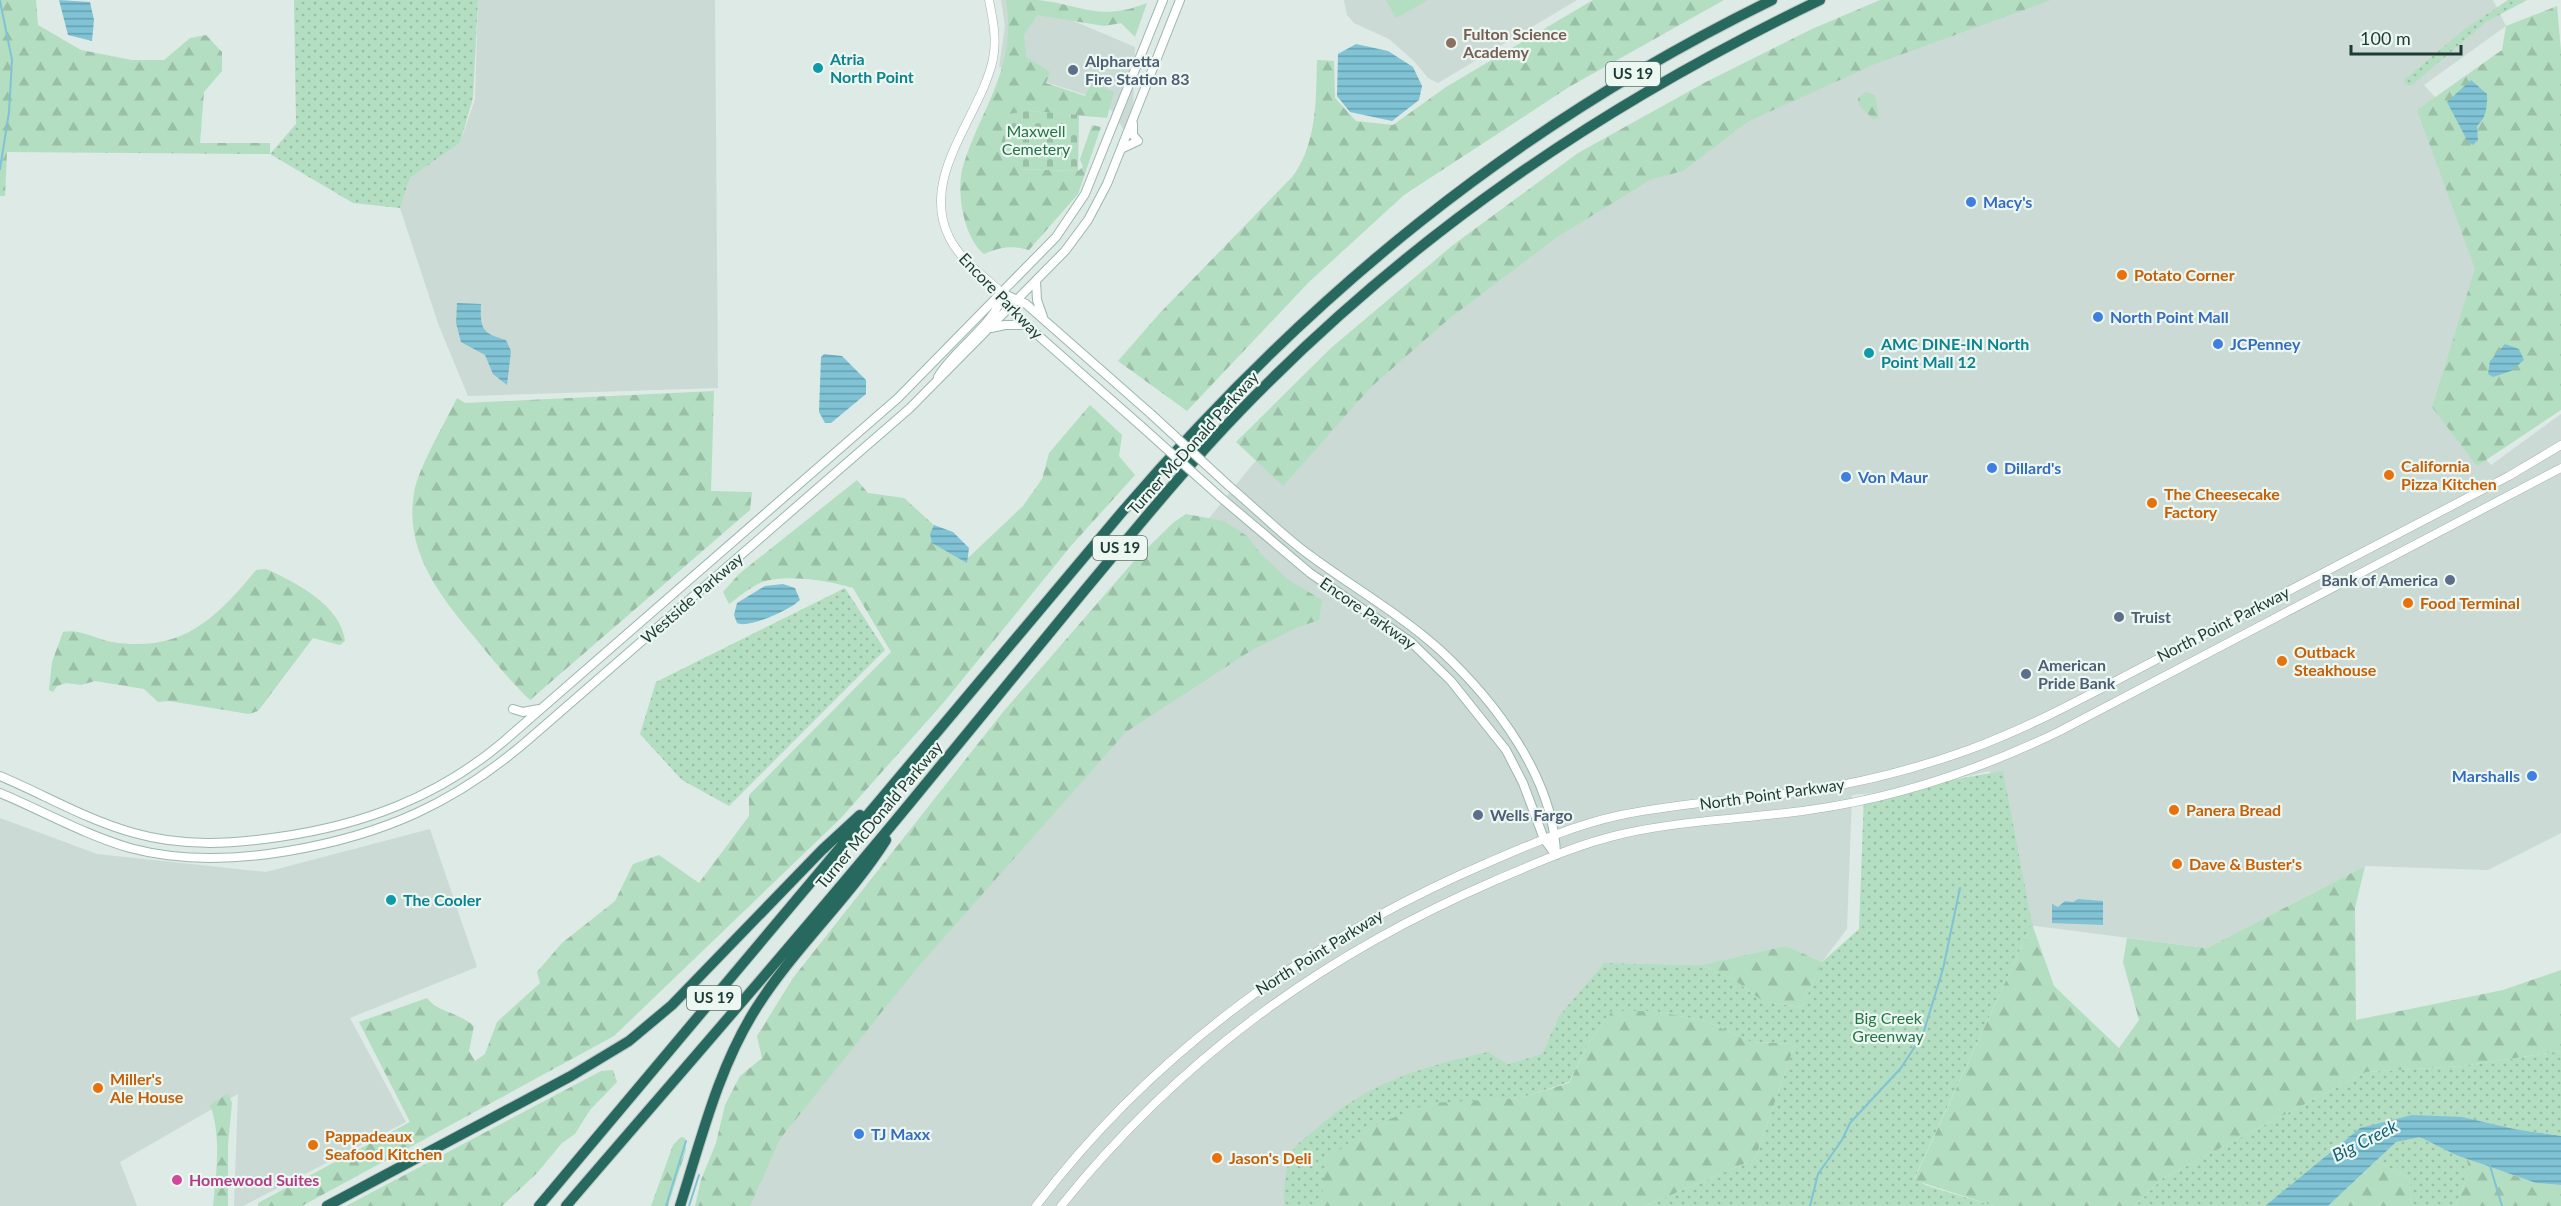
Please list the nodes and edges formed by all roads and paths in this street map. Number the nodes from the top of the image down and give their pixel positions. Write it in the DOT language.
graph roads {
  1 [pos="989,0"];
  2 [pos="1163,0"];
  3 [pos="1180,0"];
  4 [pos="1772,0"];
  5 [pos="1820,0"];
  6 [pos="1135,114"];
  7 [pos="1121,149"];
  8 [pos="1036,281"];
  9 [pos="1002,293"];
  10 [pos="1019,299"];
  11 [pos="1009,309"];
  12 [pos="1044,320"];
  13 [pos="1026,325"];
  14 [pos="990,328"];
  15 [pos="934,386"];
  16 [pos="2561,445"];
  17 [pos="2561,468"];
  18 [pos="513,709"];
  19 [pos="540,709"];
  20 [pos="0,776"];
  21 [pos="888,790"];
  22 [pos="0,793"];
  23 [pos="905,809"];
  24 [pos="1555,834"];
  25 [pos="1544,839"];
  26 [pos="1556,855"];
  27 [pos="327,1206"];
  28 [pos="539,1206"];
  29 [pos="566,1206"];
  30 [pos="680,1206"];
  31 [pos="1036,1206"];
  32 [pos="1061,1206"];
  1 -- 9 [label="street, Encore Parkway"];
  2 -- 9 [label="main road, Westside Parkway"];
  3 -- 6 [label="main road, Westside Parkway"];
  4 -- 21 [label="highway, Turner McDonald Parkway / US 19"];
  5 -- 23 [label="highway, Turner McDonald Parkway / US 19"];
  6 -- 7 [label="main road, Westside Parkway"];
  6 -- 7 [label="main road"];
  7 -- 8 [label="main road, Westside Parkway"];
  8 -- 10 [label="main road, Westside Parkway"];
  8 -- 12 [label="main road"];
  9 -- 10 [label="main road"];
  9 -- 11 [label="main road, Encore Parkway"];
  9 -- 15 [label="main road"];
  9 -- 19 [label="main road, Westside Parkway"];
  10 -- 11 [label="main road, Westside Parkway"];
  10 -- 12 [label="main road, Encore Parkway"];
  11 -- 13 [label="main road, Encore Parkway"];
  11 -- 14 [label="main road, Westside Parkway"];
  12 -- 24 [label="main road, Encore Parkway, bridge"];
  13 -- 14 [label="main road"];
  13 -- 25 [label="main road, Encore Parkway, bridge"];
  14 -- 15 [label="main road, Westside Parkway"];
  15 -- 22 [label="main road, Westside Parkway"];
  16 -- 24 [label="street, North Point Parkway"];
  17 -- 26 [label="street, North Point Parkway"];
  18 -- 19 [label="main road"];
  19 -- 20 [label="main road, Westside Parkway"];
  21 -- 27 [label="highway"];
  21 -- 28 [label="highway, Turner McDonald Parkway / US 19"];
  23 -- 29 [label="highway, Turner McDonald Parkway / US 19"];
  23 -- 30 [label="highway"];
  24 -- 25 [label="street, North Point Parkway"];
  24 -- 26 [label="main road, Encore Parkway"];
  25 -- 26 [label="main road, Encore Parkway"];
  25 -- 31 [label="street, North Point Parkway"];
  26 -- 32 [label="street, North Point Parkway"];
}
